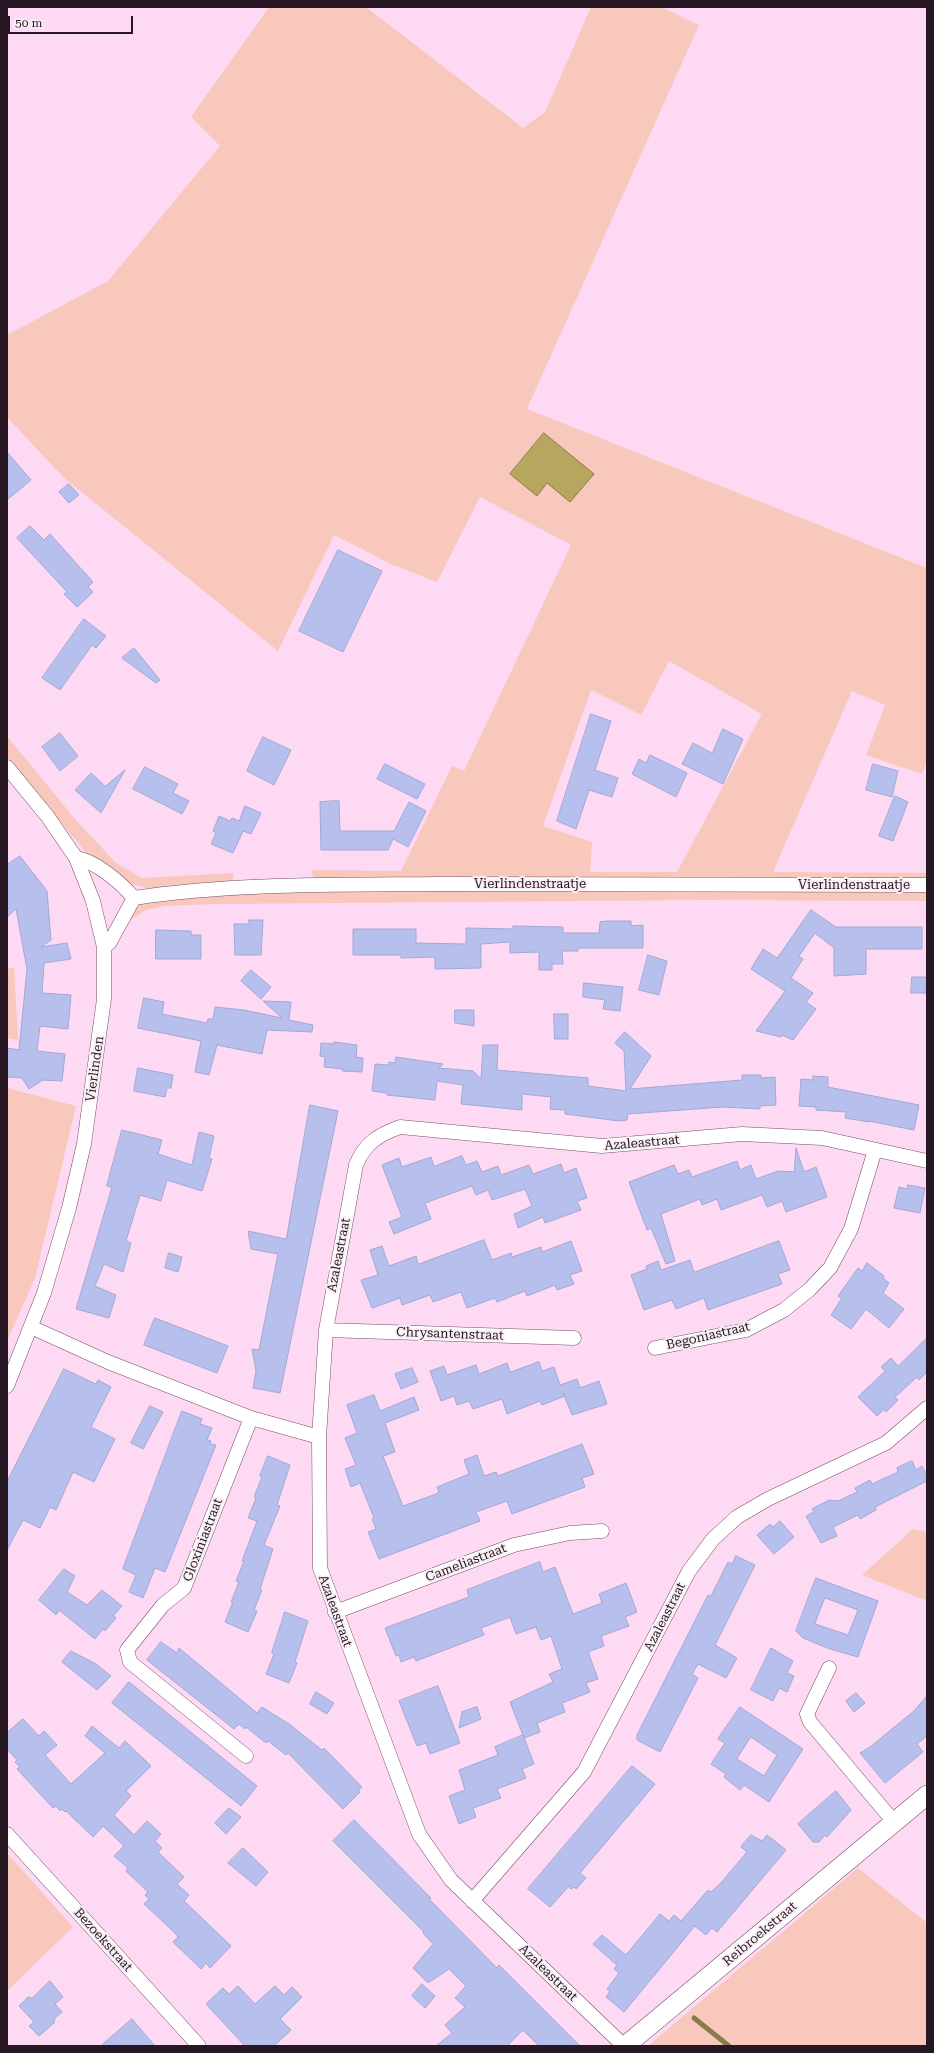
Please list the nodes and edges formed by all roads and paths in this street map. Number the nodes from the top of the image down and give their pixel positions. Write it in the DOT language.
graph roads {
  1 [pos="7,767"];
  2 [pos="76,858"];
  3 [pos="927,885"];
  4 [pos="134,898"];
  5 [pos="104,947"];
  6 [pos="875,1150"];
  7 [pos="927,1161"];
  8 [pos="31,1326"];
  9 [pos="326,1330"];
  10 [pos="574,1338"];
  11 [pos="655,1348"];
  12 [pos="7,1386"];
  13 [pos="927,1408"];
  14 [pos="251,1418"];
  15 [pos="319,1437"];
  16 [pos="602,1531"];
  17 [pos="335,1612"];
  18 [pos="829,1668"];
  19 [pos="246,1756"];
  20 [pos="927,1795"];
  21 [pos="894,1822"];
  22 [pos="7,1834"];
  23 [pos="472,1901"];
  24 [pos="199,2046"];
  25 [pos="624,2046"];
  1 -- 2 [label="street, Vierlinden"];
  2 -- 4 [label="street"];
  2 -- 5 [label="street, Vierlinden"];
  3 -- 4 [label="street, Vierlindenstraatje"];
  4 -- 5 [label="street"];
  5 -- 8 [label="street, Vierlinden"];
  6 -- 7 [label="street, Azaleastraat"];
  6 -- 9 [label="street, Azaleastraat"];
  6 -- 11 [label="street, Begoniastraat"];
  8 -- 12 [label="street, Vierlinden"];
  8 -- 14 [label="street"];
  9 -- 10 [label="street, Chrysantenstraat"];
  9 -- 15 [label="street, Azaleastraat"];
  13 -- 23 [label="street, Azaleastraat"];
  14 -- 15 [label="street"];
  14 -- 19 [label="street, Gloxiniastraat"];
  15 -- 17 [label="street, Azaleastraat"];
  16 -- 17 [label="street, Cameliastraat"];
  17 -- 23 [label="street, Azaleastraat"];
  18 -- 21 [label="street"];
  20 -- 21 [label="street, Reibroekstraat"];
  21 -- 25 [label="street, Reibroekstraat"];
  22 -- 24 [label="street, Bezoekstraat"];
  23 -- 25 [label="street, Azaleastraat"];
}
